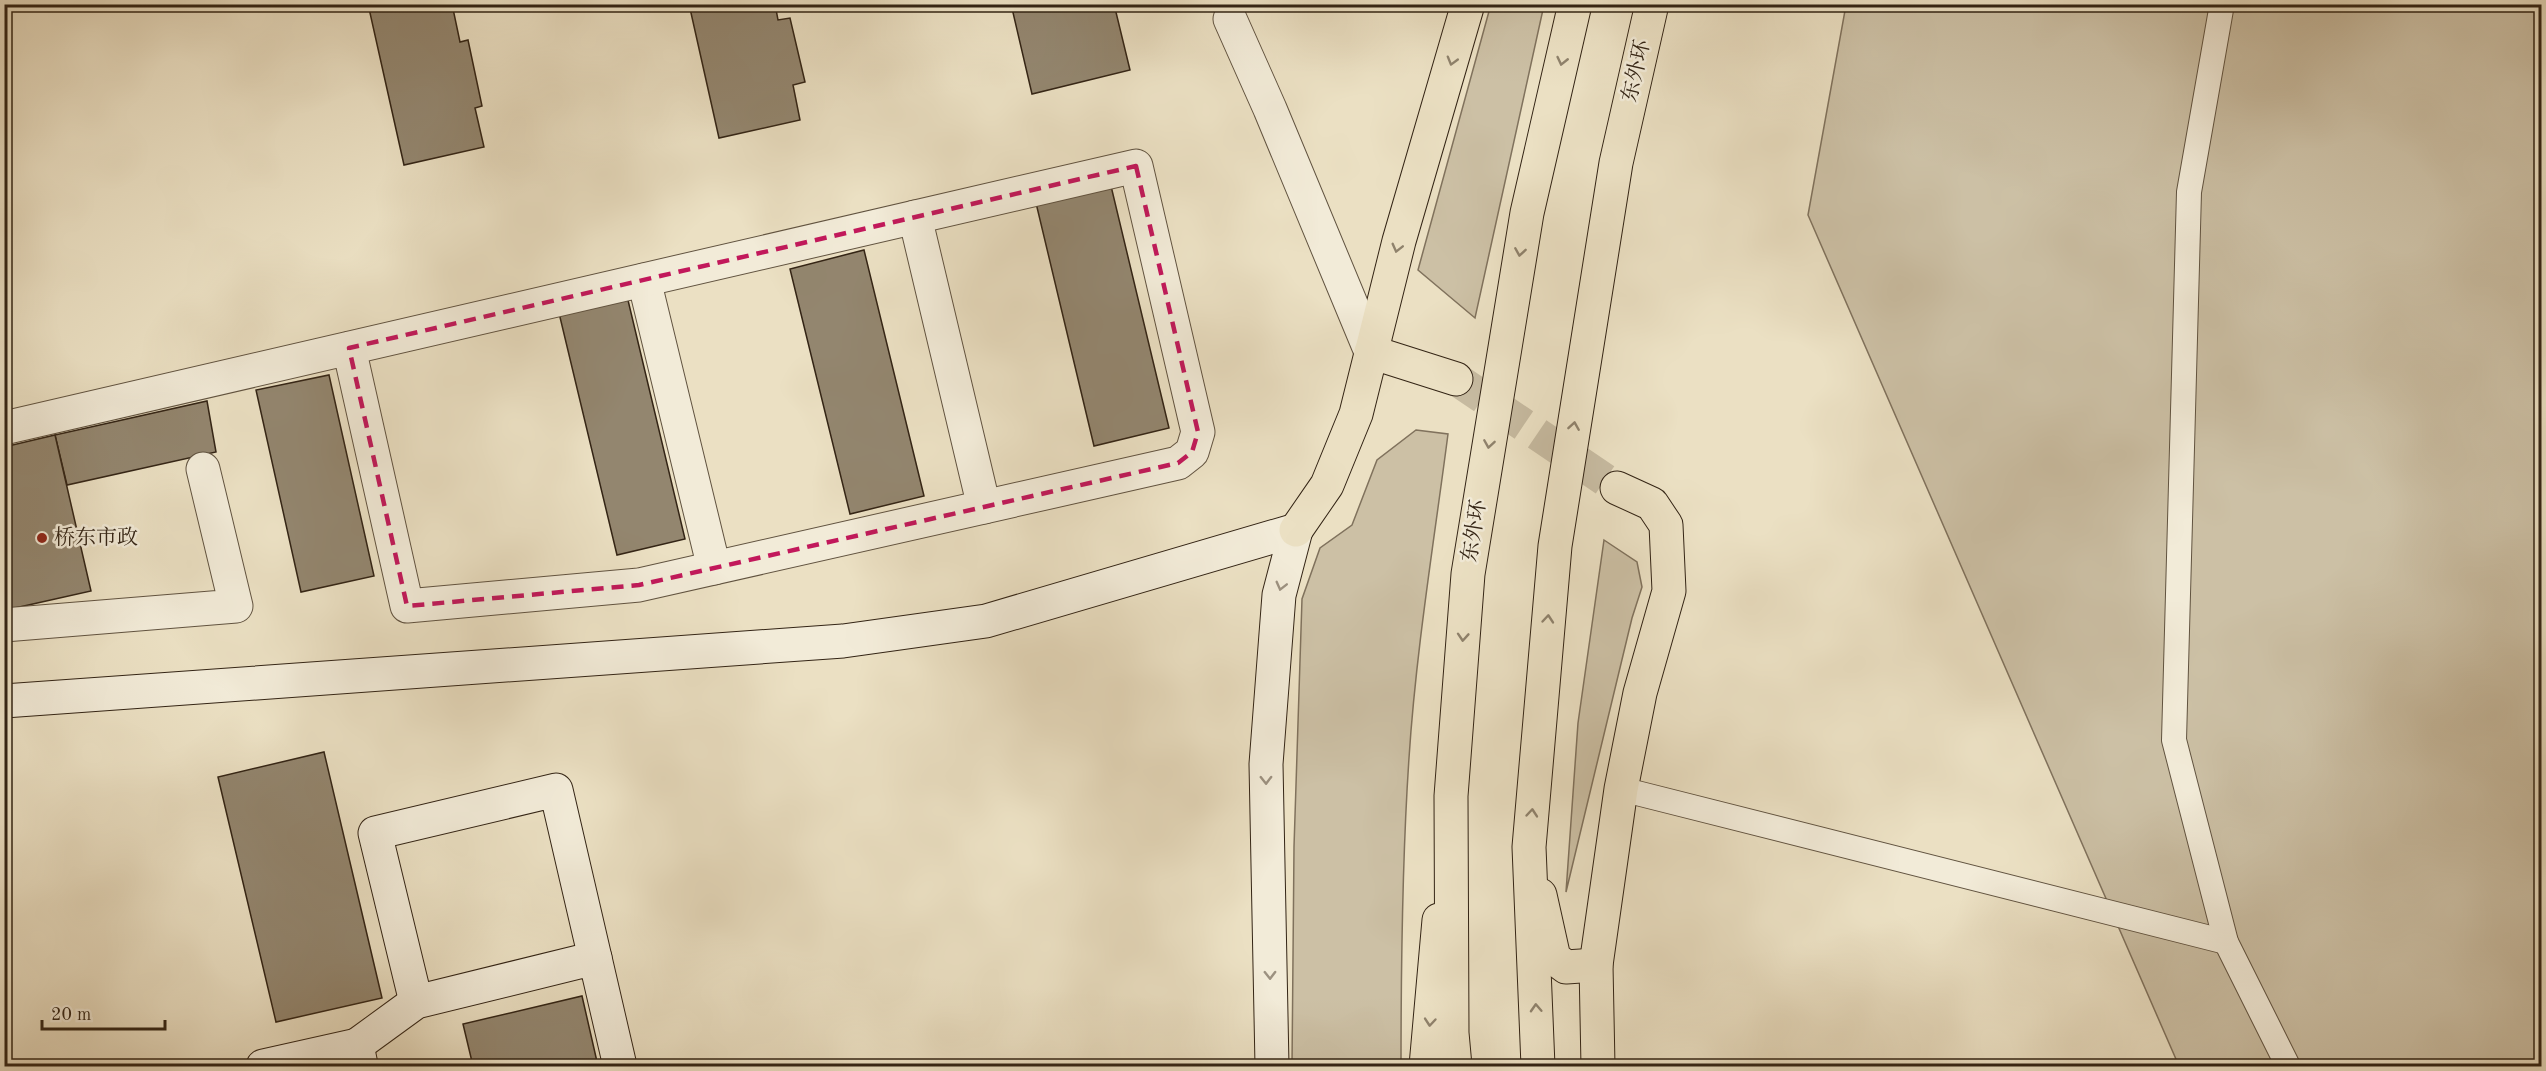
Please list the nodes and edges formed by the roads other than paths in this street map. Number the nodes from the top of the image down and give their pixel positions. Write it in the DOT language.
graph roads {
  1 [pos="1468,4"];
  2 [pos="1575,4"];
  3 [pos="1652,4"];
  4 [pos="2222,4"];
  5 [pos="1230,19"];
  6 [pos="915,217"];
  7 [pos="644,280"];
  8 [pos="349,348"];
  9 [pos="1371,351"];
  10 [pos="1456,379"];
  11 [pos="4,428"];
  12 [pos="203,469"];
  13 [pos="1617,488"];
  14 [pos="984,507"];
  15 [pos="1296,530"];
  16 [pos="714,568"];
  17 [pos="4,625"];
  18 [pos="4,701"];
  19 [pos="1622,789"];
  20 [pos="1451,796"];
  21 [pos="1529,847"];
  22 [pos="2226,942"];
  23 [pos="594,958"];
  24 [pos="1596,965"];
  25 [pos="416,1002"];
  26 [pos="359,1056"];
  27 [pos="263,1066"];
  28 [pos="620,1066"];
  29 [pos="1272,1066"];
  30 [pos="1426,1066"];
  31 [pos="1455,1066"];
  32 [pos="1538,1066"];
  33 [pos="1598,1066"];
  34 [pos="2288,1066"];
  1 -- 9 [label="main road, one-way"];
  2 -- 20 [label="main road, 东外环, one-way"];
  21 -- 3 [label="main road, 东外环, one-way"];
  4 -- 22 [label="lane"];
  5 -- 9 [label="street"];
  6 -- 7 [label="street"];
  6 -- 14 [label="street"];
  6 -- 14 [label="street"];
  7 -- 8 [label="street"];
  7 -- 16 [label="street"];
  8 -- 11 [label="street"];
  8 -- 16 [label="street"];
  9 -- 10 [label="main road"];
  9 -- 15 [label="main road"];
  12 -- 17 [label="street"];
  13 -- 19 [label="main road"];
  14 -- 16 [label="street"];
  15 -- 18 [label="street"];
  15 -- 29 [label="street, one-way"];
  19 -- 22 [label="lane"];
  19 -- 24 [label="main road"];
  20 -- 30 [label="main road, one-way"];
  20 -- 31 [label="main road, 东外环"];
  21 -- 24 [label="main road"];
  32 -- 21 [label="main road, 东外环, one-way"];
  22 -- 34 [label="lane"];
  23 -- 25 [label="street"];
  23 -- 25 [label="street"];
  23 -- 28 [label="street"];
  24 -- 33 [label="main road"];
  25 -- 26 [label="street"];
  26 -- 27 [label="street"];
}
